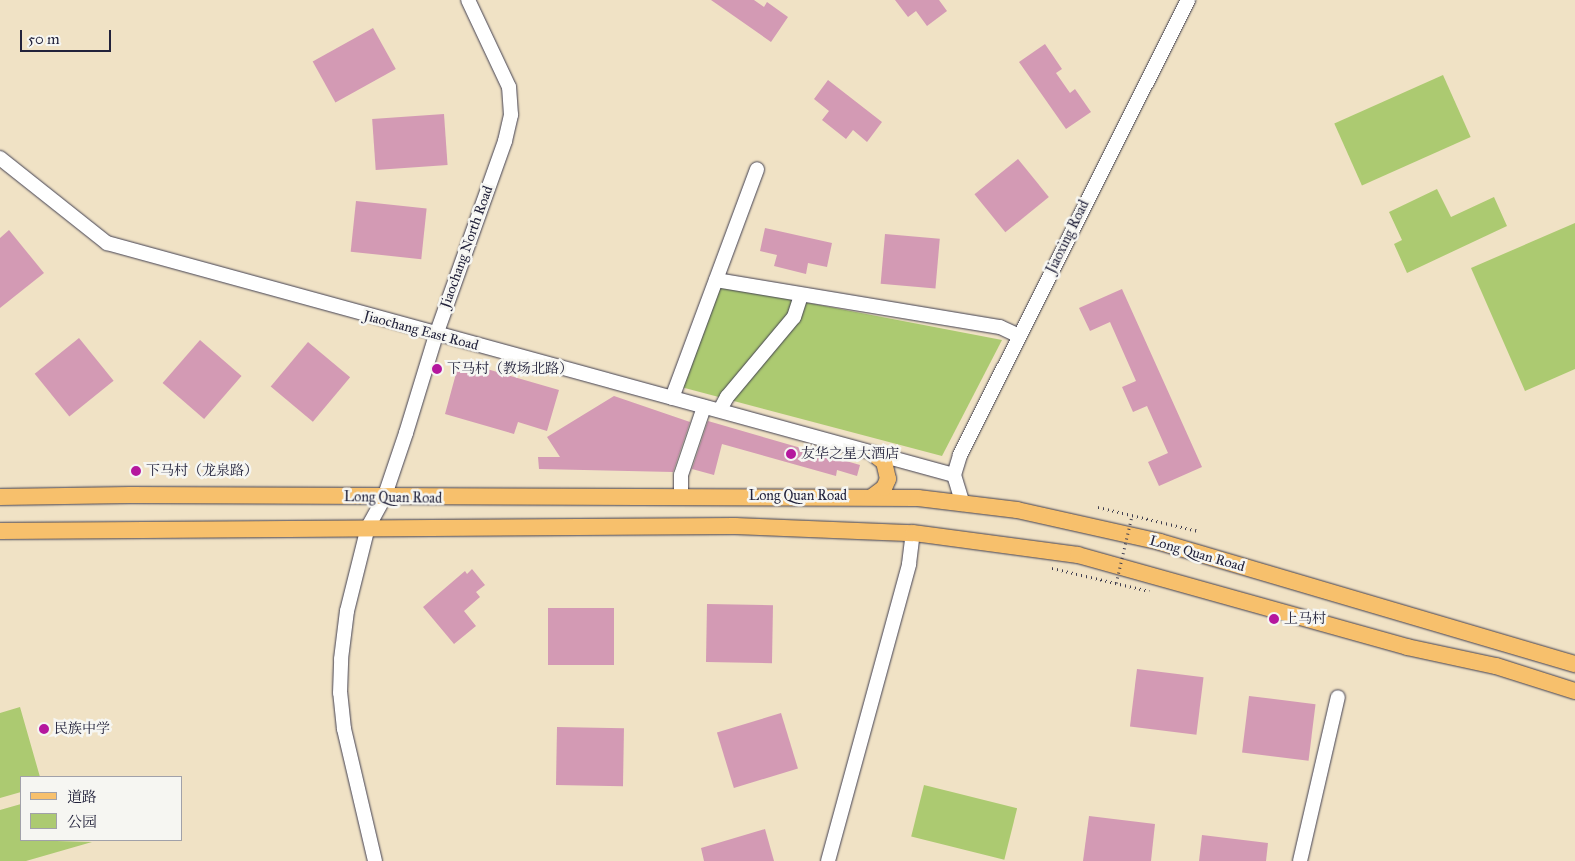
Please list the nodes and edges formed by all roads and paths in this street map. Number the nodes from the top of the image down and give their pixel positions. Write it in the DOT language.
graph roads {
  1 [pos="468,0"];
  2 [pos="1188,0"];
  3 [pos="0,158"];
  4 [pos="758,169"];
  5 [pos="716,280"];
  6 [pos="802,295"];
  7 [pos="436,335"];
  8 [pos="1019,336"];
  9 [pos="672,398"];
  10 [pos="704,406"];
  11 [pos="720,410"];
  12 [pos="875,455"];
  13 [pos="954,475"];
  14 [pos="0,497"];
  15 [pos="681,497"];
  16 [pos="872,497"];
  17 [pos="384,498"];
  18 [pos="963,504"];
  19 [pos="1098,507"];
  20 [pos="1132,515"];
  21 [pos="368,527"];
  22 [pos="0,531"];
  23 [pos="1198,531"];
  24 [pos="913,533"];
  25 [pos="1052,568"];
  26 [pos="1116,583"];
  27 [pos="1149,591"];
  28 [pos="1575,664"];
  29 [pos="1575,691"];
  30 [pos="1338,697"];
  31 [pos="375,861"];
  32 [pos="828,861"];
  33 [pos="1300,861"];
  1 -- 7 [label="street, Jiaochang North Road"];
  2 -- 8 [label="street, Jiaoxing Road"];
  3 -- 7 [label="street, Jiaochang East Road"];
  4 -- 5 [label="street"];
  5 -- 6 [label="street"];
  5 -- 9 [label="street"];
  6 -- 8 [label="street"];
  6 -- 11 [label="street"];
  7 -- 9 [label="street, Jiaochang East Road"];
  7 -- 17 [label="street, Jiaochang North Road"];
  8 -- 13 [label="street, Jiaoxing Road"];
  9 -- 10 [label="street, Jiaochang East Road"];
  10 -- 11 [label="street, Jiaochang East Road"];
  10 -- 15 [label="street"];
  11 -- 12 [label="street, Jiaochang East Road"];
  12 -- 13 [label="street, Jiaochang East Road"];
  12 -- 16 [label="main road"];
  13 -- 18 [label="street"];
  14 -- 17 [label="main road, Long Quan Road"];
  15 -- 16 [label="main road, Long Quan Road"];
  15 -- 17 [label="main road, Long Quan Road"];
  16 -- 18 [label="main road, Long Quan Road"];
  17 -- 21 [label="street, Jiaochang North Road"];
  18 -- 28 [label="main road, Long Quan Road"];
  19 -- 20 [label="path"];
  20 -- 23 [label="path"];
  20 -- 26 [label="path, bridge"];
  21 -- 22 [label="main road, Long Quan Road"];
  21 -- 24 [label="main road, Long Quan Road"];
  21 -- 31 [label="street, Jiaochang North Road"];
  24 -- 29 [label="main road, Long Quan Road"];
  24 -- 32 [label="street"];
  25 -- 26 [label="path"];
  26 -- 27 [label="path"];
  30 -- 33 [label="street"];
}
